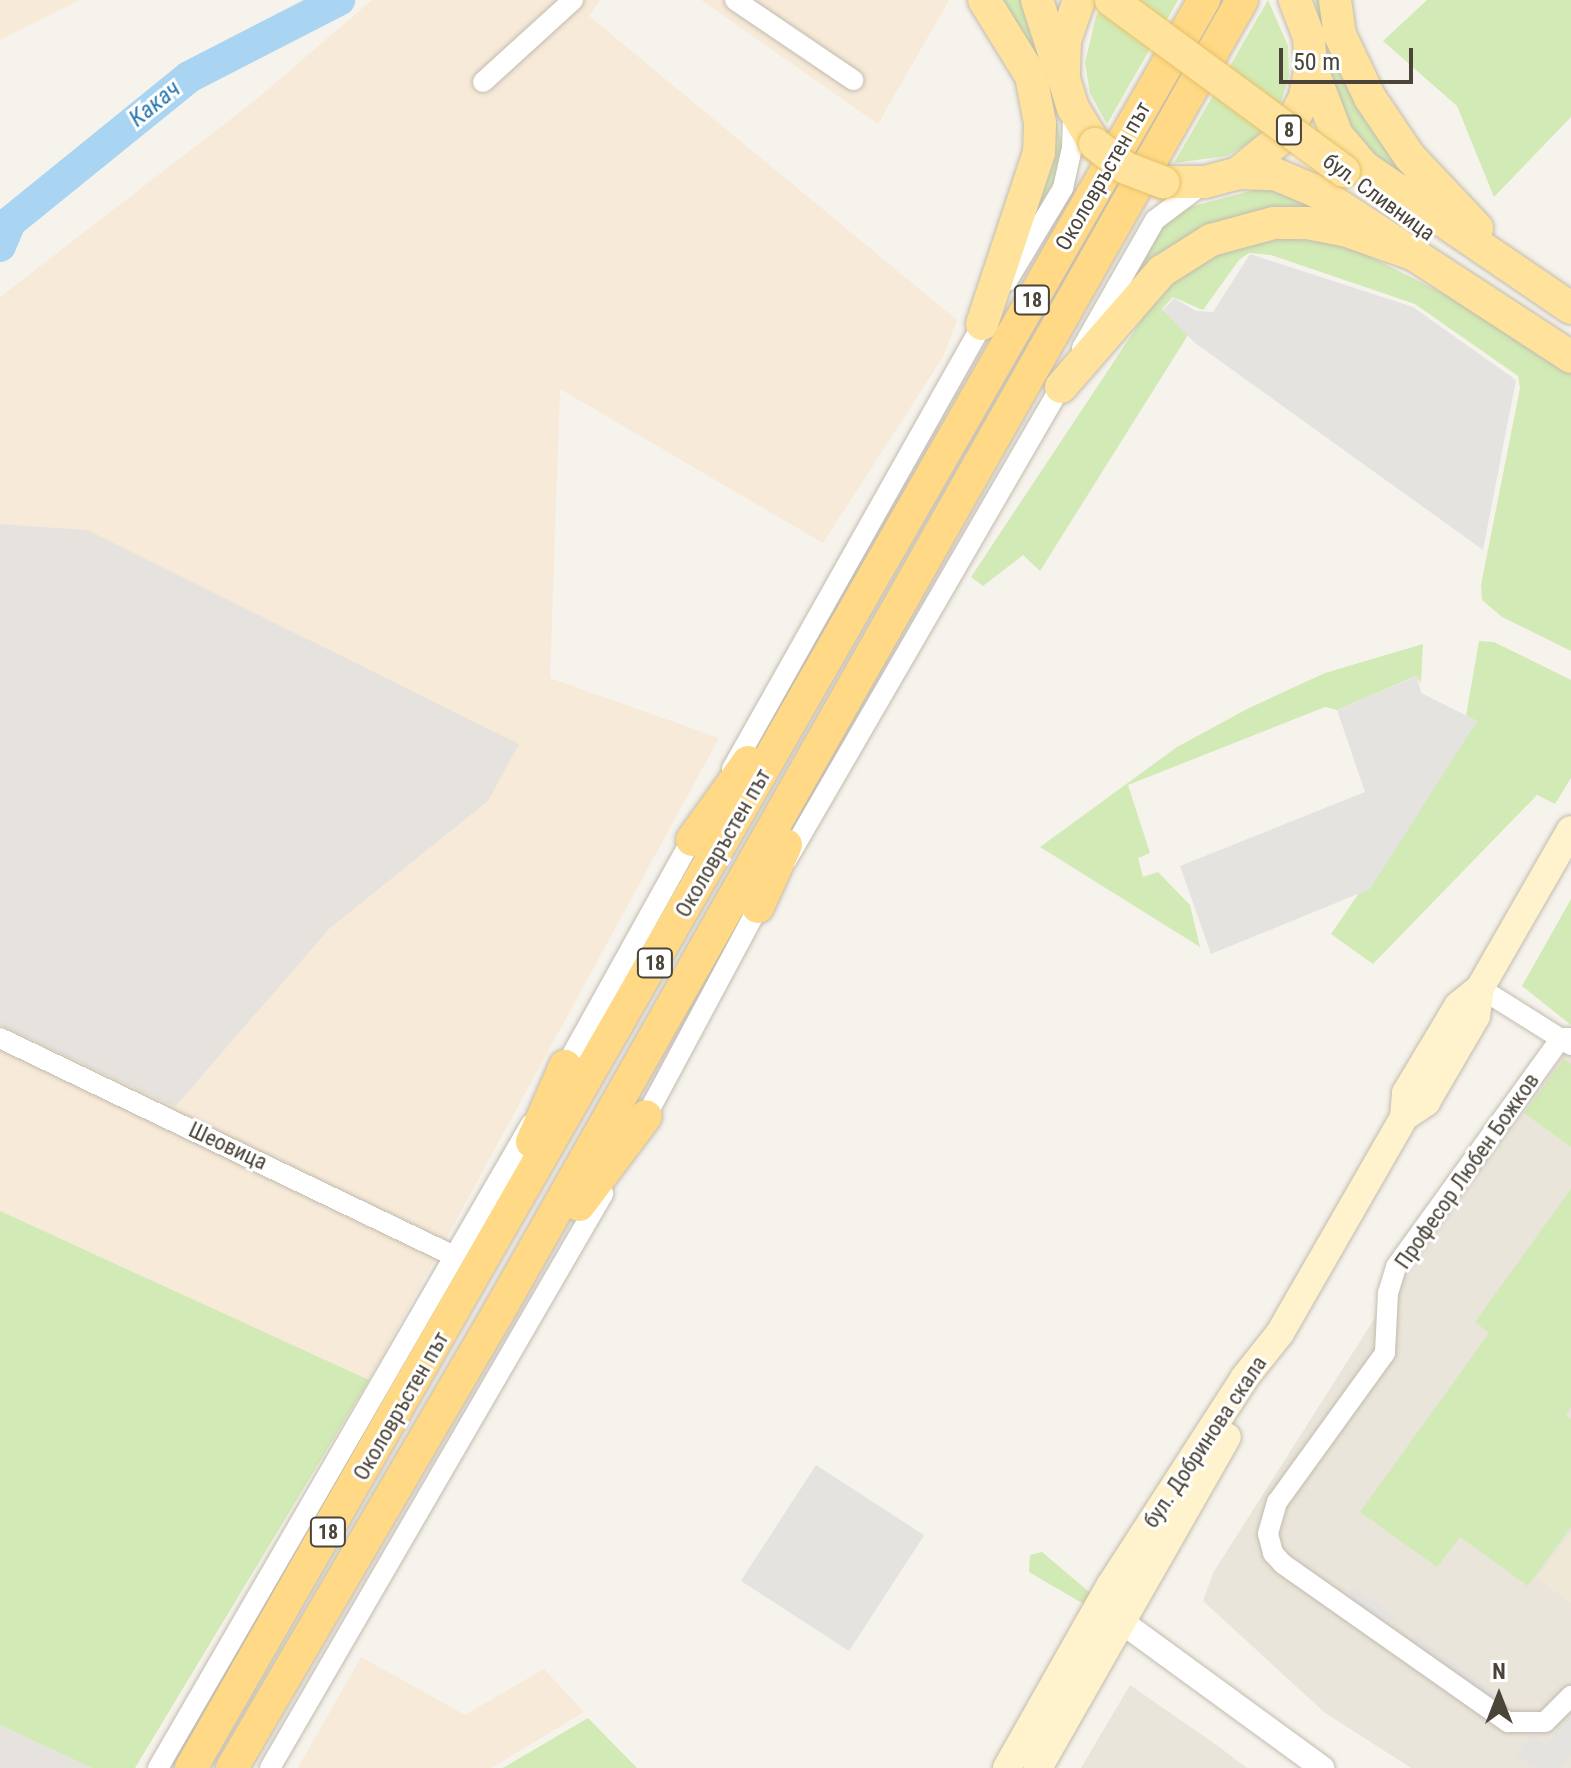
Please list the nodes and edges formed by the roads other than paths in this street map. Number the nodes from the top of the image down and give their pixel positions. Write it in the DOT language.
graph roads {
  1 [pos="573,0"];
  2 [pos="735,0"];
  3 [pos="984,0"];
  4 [pos="1037,0"];
  5 [pos="1079,0"];
  6 [pos="1111,0"];
  7 [pos="1204,0"];
  8 [pos="1242,0"];
  9 [pos="1335,0"];
  10 [pos="1298,2"];
  11 [pos="1311,67"];
  12 [pos="853,80"];
  13 [pos="483,82"];
  14 [pos="1070,99"];
  15 [pos="1238,173"];
  16 [pos="1205,182"];
  17 [pos="1415,255"];
  18 [pos="1525,275"];
  19 [pos="1571,308"];
  20 [pos="982,324"];
  21 [pos="1571,334"];
  22 [pos="1571,357"];
  23 [pos="1061,387"];
  24 [pos="844,630"];
  25 [pos="854,688"];
  26 [pos="1571,830"];
  27 [pos="692,840"];
  28 [pos="758,907"];
  29 [pos="1480,988"];
  30 [pos="0,1038"];
  31 [pos="1568,1041"];
  32 [pos="565,1066"];
  33 [pos="646,1116"];
  34 [pos="454,1256"];
  35 [pos="465,1296"];
  36 [pos="498,1313"];
  37 [pos="1280,1333"];
  38 [pos="1110,1586"];
  39 [pos="1090,1619"];
  40 [pos="1122,1622"];
  41 [pos="1571,1696"];
  42 [pos="158,1768"];
  43 [pos="191,1768"];
  44 [pos="232,1768"];
  45 [pos="270,1768"];
  46 [pos="1007,1768"];
  47 [pos="1038,1768"];
  48 [pos="1322,1768"];
  1 -- 13 [label="street"];
  2 -- 12 [label="street"];
  3 -- 20 [label="main road"];
  4 -- 14 [label="main road, 8"];
  5 -- 14 [label="main road"];
  6 -- 21 [label="main road, бул. Сливница, bridge"];
  7 -- 24 [label="highway, Околовръстен път / 18"];
  8 -- 25 [label="highway, Околовръстен път / 18"];
  9 -- 18 [label="main road"];
  10 -- 11 [label="main road, 8"];
  11 -- 15 [label="main road, 8"];
  11 -- 18 [label="main road, бул. Сливница"];
  14 -- 16 [label="main road, 8, bridge"];
  14 -- 20 [label="street, Околовръстен път"];
  15 -- 16 [label="main road, 8"];
  15 -- 17 [label="main road, бул. Сливница"];
  16 -- 23 [label="street"];
  17 -- 22 [label="main road, бул. Сливница"];
  17 -- 23 [label="main road"];
  18 -- 19 [label="main road, бул. Сливница"];
  20 -- 27 [label="street, Околовръстен път"];
  23 -- 28 [label="street"];
  24 -- 27 [label="highway"];
  24 -- 35 [label="highway, Околовръстен път / 18"];
  25 -- 28 [label="highway"];
  25 -- 36 [label="highway, Околовръстен път / 18"];
  26 -- 29 [label="main road, бул. Добринова скала"];
  27 -- 32 [label="street, Околовръстен път"];
  28 -- 33 [label="street"];
  29 -- 31 [label="street"];
  29 -- 37 [label="main road, бул. Добринова скала"];
  30 -- 34 [label="street, Шеовица"];
  31 -- 41 [label="street, Професор Любен Божков"];
  32 -- 34 [label="street, Околовръстен път"];
  32 -- 35 [label="highway"];
  33 -- 36 [label="highway"];
  33 -- 45 [label="street"];
  34 -- 42 [label="street, Околовръстен път"];
  35 -- 43 [label="highway, Околовръстен път / 18"];
  36 -- 44 [label="highway, Околовръстен път / 18"];
  37 -- 38 [label="main road, бул. Добринова скала"];
  37 -- 40 [label="main road"];
  38 -- 39 [label="main road, бул. Добринова скала"];
  38 -- 40 [label="street"];
  39 -- 40 [label="street"];
  39 -- 46 [label="main road, бул. Добринова скала"];
  40 -- 47 [label="main road"];
  40 -- 48 [label="street"];
}
